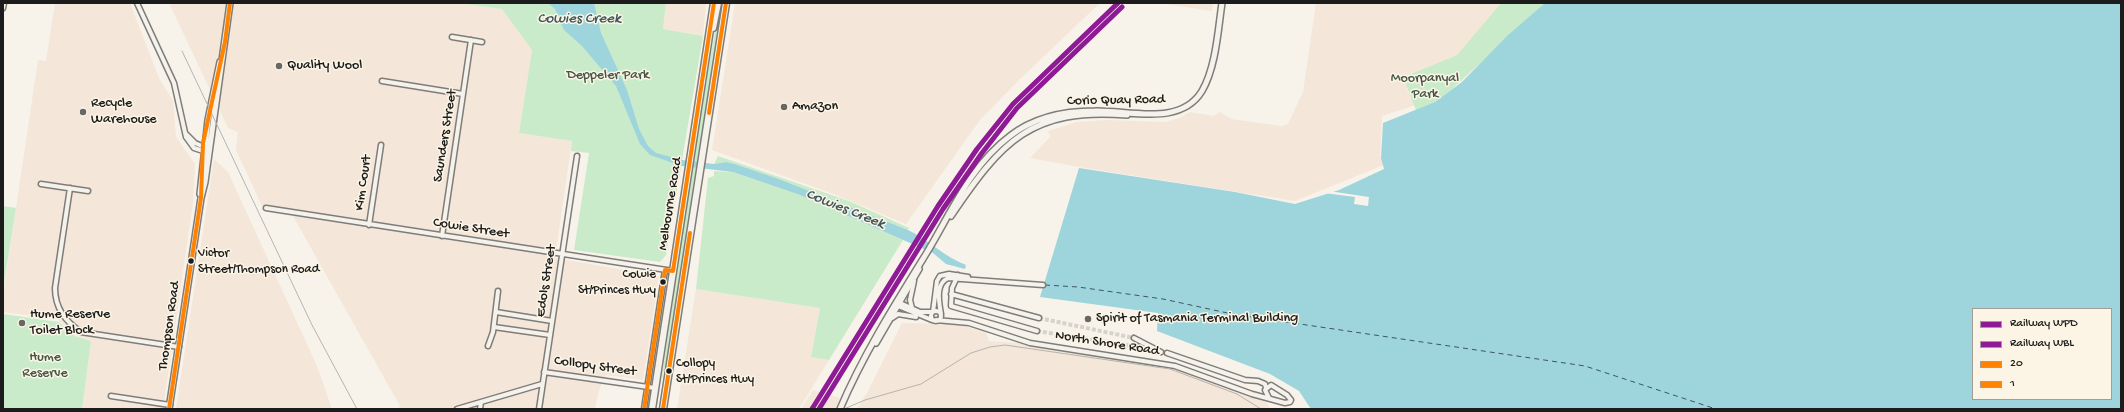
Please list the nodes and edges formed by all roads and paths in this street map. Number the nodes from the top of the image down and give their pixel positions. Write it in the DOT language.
graph roads {
  1 [pos="4,3"];
  2 [pos="137,3"];
  3 [pos="230,3"];
  4 [pos="714,3"];
  5 [pos="718,3"];
  6 [pos="726,3"];
  7 [pos="1222,3"];
  8 [pos="3,8"];
  9 [pos="710,35"];
  10 [pos="452,37"];
  11 [pos="471,40"];
  12 [pos="482,42"];
  13 [pos="222,54"];
  14 [pos="382,81"];
  15 [pos="463,94"];
  16 [pos="381,145"];
  17 [pos="203,149"];
  18 [pos="210,150"];
  19 [pos="577,156"];
  20 [pos="41,184"];
  21 [pos="70,188"];
  22 [pos="88,191"];
  23 [pos="201,198"];
  24 [pos="266,208"];
  25 [pos="369,225"];
  26 [pos="442,236"];
  27 [pos="562,255"];
  28 [pos="925,256"];
  29 [pos="665,270"];
  30 [pos="673,271"];
  31 [pos="958,277"];
  32 [pos="915,278"];
  33 [pos="1043,285"];
  34 [pos="498,291"];
  35 [pos="951,294"];
  36 [pos="898,304"];
  37 [pos="912,308"];
  38 [pos="496,312"];
  39 [pos="932,312"];
  40 [pos="941,314"];
  41 [pos="892,318"];
  42 [pos="924,318"];
  43 [pos="1039,318"];
  44 [pos="934,320"];
  45 [pos="552,321"];
  46 [pos="959,321"];
  47 [pos="494,326"];
  48 [pos="1037,331"];
  49 [pos="550,335"];
  50 [pos="1134,338"];
  51 [pos="488,346"];
  52 [pos="1134,346"];
  53 [pos="179,347"];
  54 [pos="1167,353"];
  55 [pos="544,372"];
  56 [pos="542,384"];
  57 [pos="849,386"];
  58 [pos="648,387"];
  59 [pos="655,388"];
  60 [pos="1265,388"];
  61 [pos="666,389"];
  62 [pos="1250,394"];
  63 [pos="111,396"];
  64 [pos="1268,398"];
  65 [pos="481,402"];
  66 [pos="170,407"];
  67 [pos="457,409"];
  68 [pos="480,409"];
  69 [pos="539,409"];
  70 [pos="644,409"];
  71 [pos="652,409"];
  72 [pos="664,409"];
  73 [pos="840,409"];
  1 -- 8 [label="street"];
  2 -- 17 [label="street"];
  3 -- 13 [label="main road, Thompson Road"];
  4 -- 9 [label="highway, Melbourne Road"];
  5 -- 9 [label="highway"];
  6 -- 61 [label="highway, Melbourne Road"];
  7 -- 28 [label="main road, Corio Quay Road"];
  9 -- 30 [label="highway, Melbourne Road"];
  10 -- 11 [label="street"];
  11 -- 12 [label="street"];
  11 -- 15 [label="street, Saunders Street"];
  13 -- 17 [label="main road, Thompson Road"];
  13 -- 18 [label="main road, Thompson Road"];
  14 -- 15 [label="street"];
  15 -- 26 [label="street, Saunders Street"];
  16 -- 25 [label="street, Kim Court"];
  17 -- 18 [label="main road"];
  17 -- 23 [label="main road, Thompson Road"];
  18 -- 23 [label="main road, Thompson Road"];
  19 -- 27 [label="street, Edols Street"];
  20 -- 21 [label="street"];
  21 -- 22 [label="street"];
  21 -- 53 [label="street"];
  23 -- 53 [label="main road, Thompson Road"];
  24 -- 25 [label="street, Cowie Street"];
  25 -- 26 [label="street, Cowie Street"];
  26 -- 27 [label="street, Cowie Street"];
  27 -- 29 [label="street, Cowie Street"];
  27 -- 45 [label="street, Edols Street"];
  28 -- 32 [label="main road, Corio Quay Road"];
  28 -- 36 [label="main road, Corio Quay Road"];
  29 -- 30 [label="street, Cowie Street"];
  29 -- 58 [label="street"];
  30 -- 59 [label="highway, Melbourne Road"];
  31 -- 33 [label="street"];
  31 -- 35 [label="street"];
  31 -- 39 [label="street"];
  31 -- 40 [label="street"];
  32 -- 36 [label="main road, Corio Quay Road"];
  32 -- 37 [label="street"];
  34 -- 38 [label="street"];
  35 -- 43 [label="street"];
  35 -- 48 [label="street"];
  36 -- 37 [label="street, North Shore Road"];
  36 -- 41 [label="main road, Corio Quay Road"];
  36 -- 42 [label="street, North Shore Road"];
  36 -- 57 [label="main road, Corio Quay Road"];
  37 -- 39 [label="street, North Shore Road"];
  38 -- 45 [label="street"];
  38 -- 47 [label="street"];
  39 -- 40 [label="street, North Shore Road"];
  39 -- 44 [label="street"];
  40 -- 44 [label="street"];
  40 -- 46 [label="street, North Shore Road"];
  41 -- 42 [label="street, North Shore Road"];
  41 -- 57 [label="main road, Corio Quay Road"];
  42 -- 44 [label="street, North Shore Road"];
  44 -- 46 [label="street, North Shore Road"];
  45 -- 49 [label="street, Edols Street"];
  46 -- 62 [label="street, North Shore Road"];
  47 -- 49 [label="street"];
  47 -- 51 [label="street"];
  49 -- 55 [label="street, Edols Street"];
  50 -- 52 [label="street"];
  53 -- 66 [label="main road, Thompson Road"];
  54 -- 60 [label="street"];
  55 -- 56 [label="street, Edols Street"];
  55 -- 58 [label="street, Collopy Street"];
  56 -- 65 [label="street"];
  56 -- 69 [label="street, Edols Street"];
  57 -- 73 [label="main road, Corio Quay Road"];
  58 -- 59 [label="street, Collopy Street"];
  58 -- 70 [label="street"];
  59 -- 61 [label="highway, Collopy Street"];
  59 -- 71 [label="highway, Melbourne Road"];
  60 -- 62 [label="street"];
  60 -- 64 [label="street"];
  60 -- 64 [label="street, North Shore Road"];
  61 -- 72 [label="highway, Melbourne Road"];
  62 -- 64 [label="street, North Shore Road"];
  63 -- 66 [label="street"];
  65 -- 67 [label="street"];
  65 -- 68 [label="street"];
}
